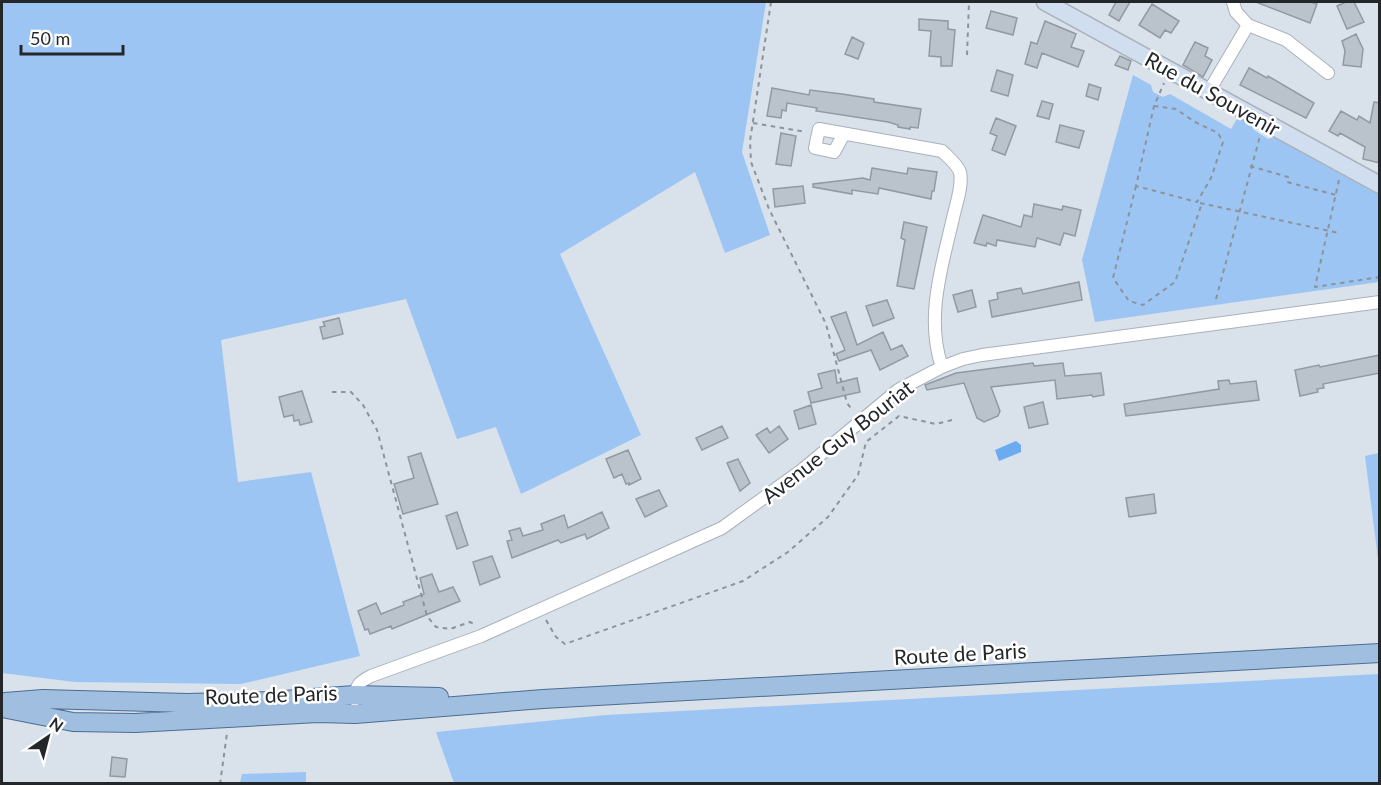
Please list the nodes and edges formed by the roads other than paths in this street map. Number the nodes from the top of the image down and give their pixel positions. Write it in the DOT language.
graph roads {
  1 [pos="1046,2"];
  2 [pos="1233,2"];
  3 [pos="1248,25"];
  4 [pos="1328,73"];
  5 [pos="1209,91"];
  6 [pos="844,134"];
  7 [pos="1380,185"];
  8 [pos="1380,302"];
  9 [pos="942,367"];
  10 [pos="1380,653"];
  11 [pos="355,695"];
  12 [pos="543,699"];
  13 [pos="2,702"];
  14 [pos="2,708"];
  15 [pos="355,714"];
  1 -- 5 [label="street, Rue du Souvenir"];
  2 -- 3 [label="street"];
  3 -- 4 [label="street"];
  3 -- 5 [label="street"];
  5 -- 7 [label="street, Rue du Souvenir"];
  6 -- 6 [label="street"];
  6 -- 9 [label="street"];
  8 -- 9 [label="street, Avenue Guy Bouriat"];
  9 -- 11 [label="street, Avenue Guy Bouriat"];
  10 -- 12 [label="main road, Route de Paris"];
  11 -- 12 [label="main road, Route de Paris"];
  11 -- 13 [label="main road, Route de Paris"];
  11 -- 15 [label="street"];
  12 -- 15 [label="main road, Route de Paris"];
  14 -- 15 [label="main road, Route de Paris"];
}
